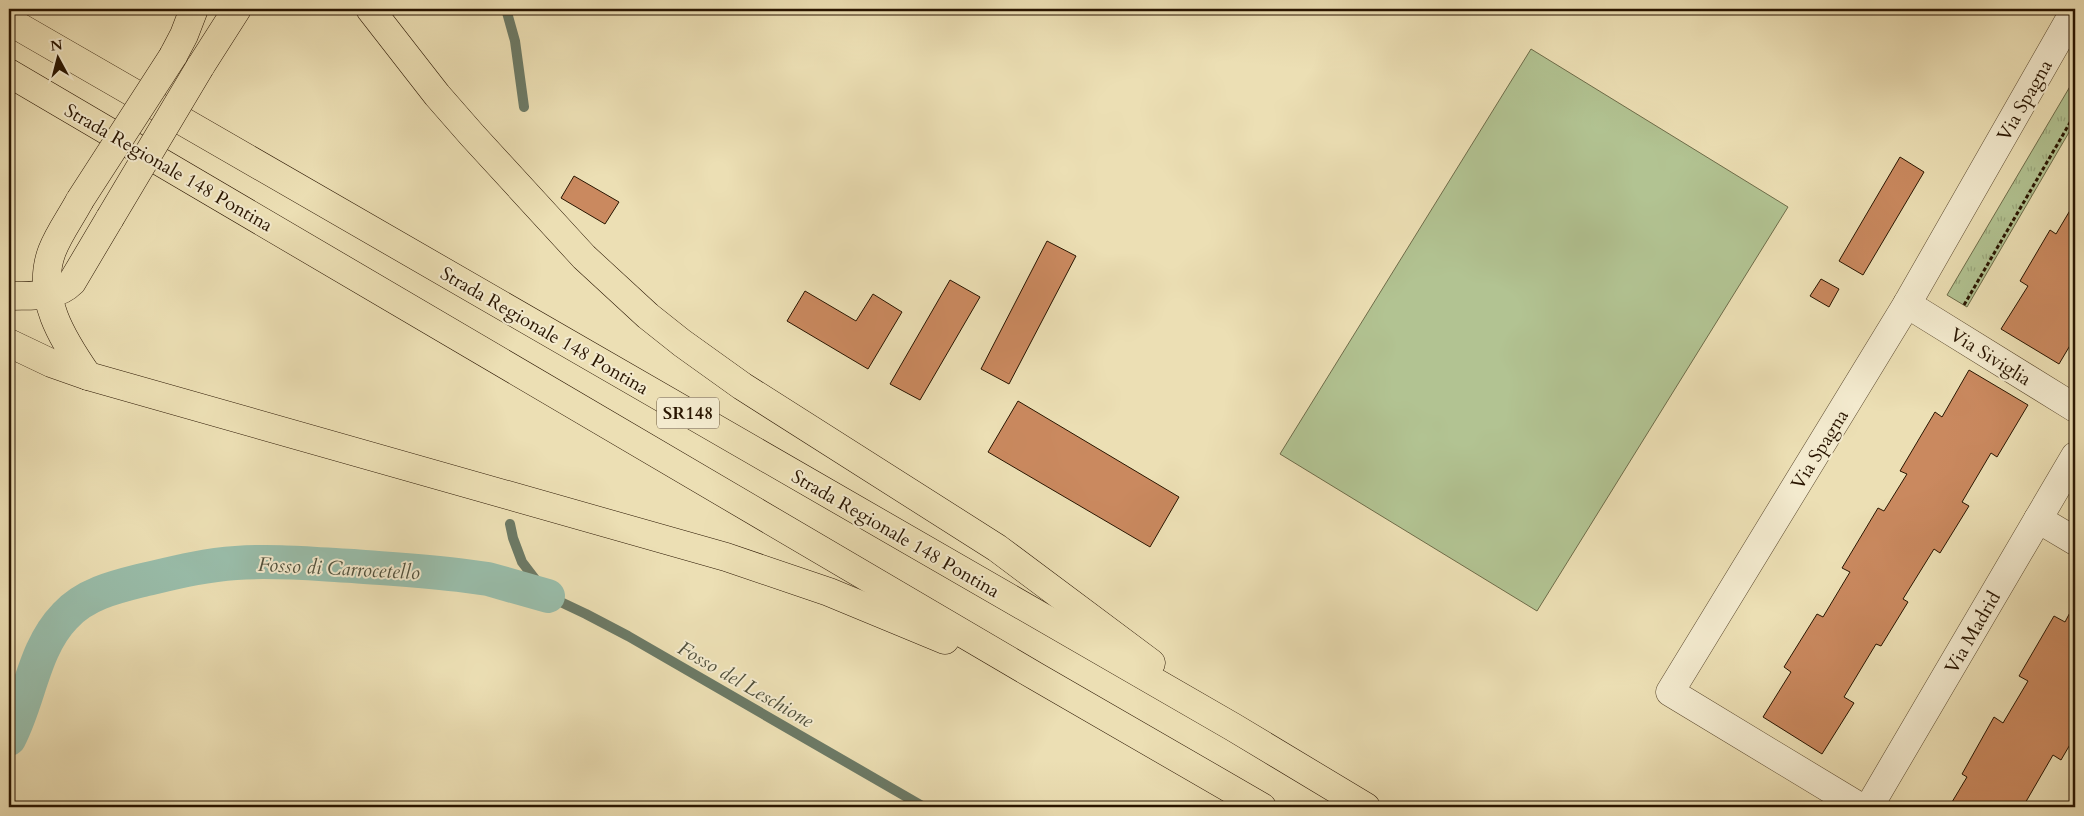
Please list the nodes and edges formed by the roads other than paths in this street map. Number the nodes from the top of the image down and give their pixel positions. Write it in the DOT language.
graph roads {
  1 [pos="194,9"];
  2 [pos="237,9"];
  3 [pos="370,9"];
  4 [pos="2075,10"];
  5 [pos="9,21"];
  6 [pos="9,73"];
  7 [pos="48,295"];
  8 [pos="9,296"];
  9 [pos="1907,304"];
  10 [pos="9,343"];
  11 [pos="88,376"];
  12 [pos="2075,408"];
  13 [pos="2075,456"];
  14 [pos="2038,519"];
  15 [pos="2075,541"];
  16 [pos="1037,677"];
  17 [pos="1233,727"];
  18 [pos="1262,807"];
  19 [pos="1366,807"];
  20 [pos="1860,807"];
  21 [pos="1869,807"];
  1 -- 7 [label="highway, bridge"];
  2 -- 7 [label="highway, bridge"];
  3 -- 17 [label="highway"];
  4 -- 9 [label="street, Via Spagna"];
  5 -- 17 [label="highway, Strada Regionale 148 Pontina / SR148"];
  6 -- 16 [label="highway, Strada Regionale 148 Pontina / SR148"];
  7 -- 8 [label="highway"];
  7 -- 11 [label="highway"];
  9 -- 12 [label="street, Via Siviglia"];
  9 -- 20 [label="street, Via Spagna"];
  10 -- 11 [label="highway"];
  11 -- 16 [label="highway"];
  13 -- 14 [label="street, Via Madrid"];
  14 -- 15 [label="street"];
  14 -- 21 [label="street, Via Madrid"];
  16 -- 18 [label="highway, Strada Regionale 148 Pontina / SR148"];
  17 -- 19 [label="highway, Strada Regionale 148 Pontina / SR148"];
}
